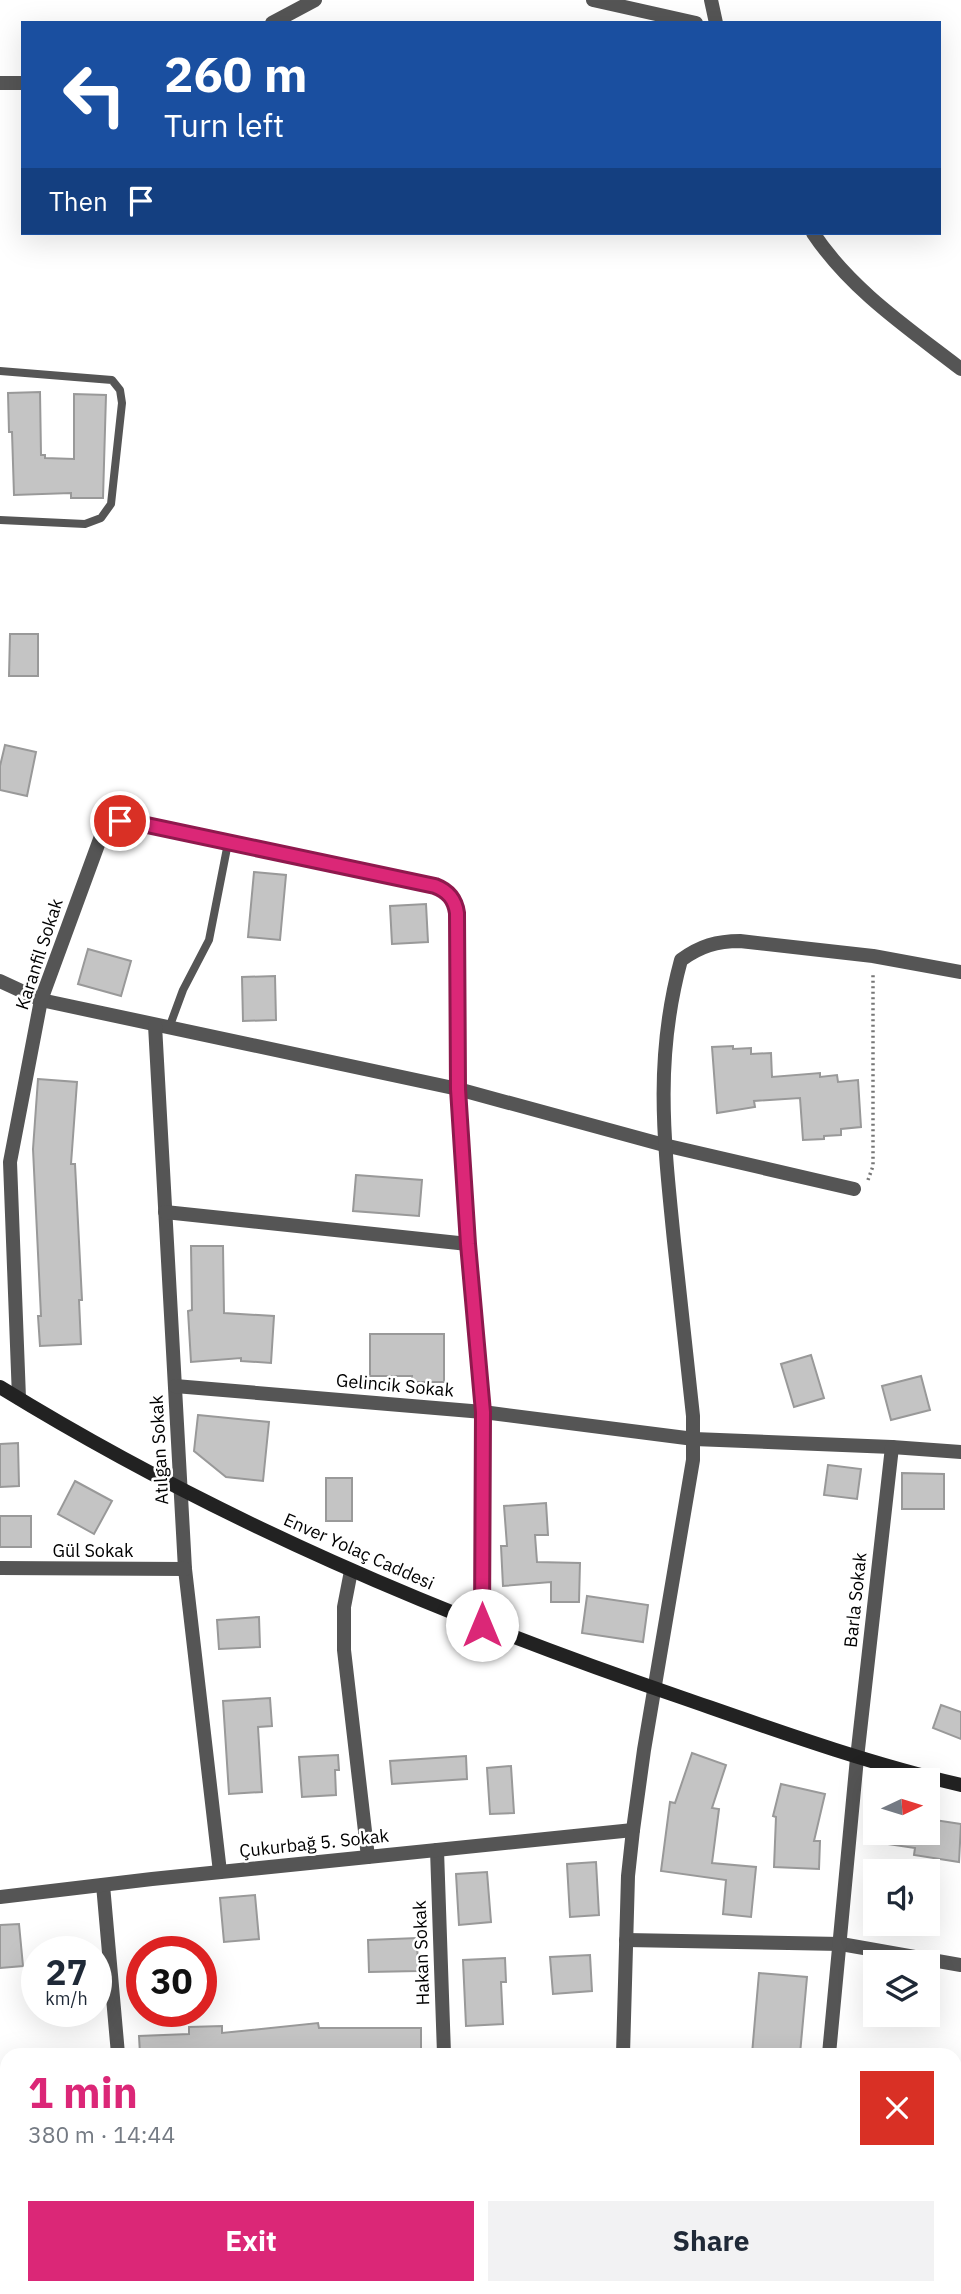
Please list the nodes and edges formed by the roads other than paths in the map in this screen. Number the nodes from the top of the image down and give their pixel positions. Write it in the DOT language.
graph roads {
  1 [pos="315,0"];
  2 [pos="593,0"];
  3 [pos="711,0"];
  4 [pos="276,21"];
  5 [pos="687,21"];
  6 [pos="716,21"];
  7 [pos="0,83"];
  8 [pos="21,83"];
  9 [pos="814,235"];
  10 [pos="961,369"];
  11 [pos="0,371"];
  12 [pos="0,520"];
  13 [pos="228,843"];
  14 [pos="961,972"];
  15 [pos="0,981"];
  16 [pos="41,1000"];
  17 [pos="162,1026"];
  18 [pos="458,1089"];
  19 [pos="664,1144"];
  20 [pos="854,1189"];
  21 [pos="165,1212"];
  22 [pos="468,1244"];
  23 [pos="175,1386"];
  24 [pos="0,1387"];
  25 [pos="19,1398"];
  26 [pos="483,1412"];
  27 [pos="694,1439"];
  28 [pos="892,1447"];
  29 [pos="961,1452"];
  30 [pos="180,1487"];
  31 [pos="0,1568"];
  32 [pos="185,1570"];
  33 [pos="351,1571"];
  34 [pos="482,1625"];
  35 [pos="654,1688"];
  36 [pos="857,1758"];
  37 [pos="961,1785"];
  38 [pos="633,1830"];
  39 [pos="437,1850"];
  40 [pos="368,1857"];
  41 [pos="220,1872"];
  42 [pos="103,1885"];
  43 [pos="0,1897"];
  44 [pos="626,1940"];
  45 [pos="841,1944"];
  46 [pos="961,1965"];
  47 [pos="117,2048"];
  48 [pos="444,2048"];
  49 [pos="623,2048"];
  50 [pos="830,2048"];
  1 -- 4 [label="street"];
  2 -- 5 [label="street"];
  3 -- 6 [label="street"];
  7 -- 8 [label="street"];
  9 -- 10 [label="street"];
  11 -- 12 [label="lane"];
  13 -- 16 [label="street, Karanfil Sokak"];
  13 -- 17 [label="lane"];
  13 -- 18 [label="street"];
  14 -- 19 [label="street"];
  15 -- 16 [label="street"];
  16 -- 17 [label="street"];
  16 -- 25 [label="street, Karanfil Sokak"];
  17 -- 18 [label="street"];
  17 -- 21 [label="street, Atılgan Sokak"];
  18 -- 19 [label="street"];
  18 -- 22 [label="street"];
  19 -- 20 [label="street"];
  19 -- 27 [label="street"];
  21 -- 22 [label="street"];
  21 -- 23 [label="street, Atılgan Sokak"];
  22 -- 26 [label="street"];
  23 -- 26 [label="street, Gelincik Sokak"];
  23 -- 30 [label="street, Atılgan Sokak"];
  24 -- 25 [label="street, Enver Yolaç Caddesi"];
  25 -- 30 [label="street, Enver Yolaç Caddesi"];
  26 -- 27 [label="street, Gelincik Sokak"];
  26 -- 34 [label="street"];
  27 -- 28 [label="street, Gelincik Sokak"];
  27 -- 35 [label="street"];
  28 -- 29 [label="street, Gelincik Sokak"];
  28 -- 36 [label="street, Barla Sokak"];
  30 -- 32 [label="street, Atılgan Sokak"];
  30 -- 33 [label="street, Enver Yolaç Caddesi"];
  31 -- 32 [label="street, Gül Sokak"];
  32 -- 41 [label="street, Atılgan Sokak"];
  33 -- 34 [label="street, Enver Yolaç Caddesi"];
  33 -- 40 [label="street"];
  34 -- 35 [label="street, Enver Yolaç Caddesi"];
  35 -- 36 [label="street, Enver Yolaç Caddesi"];
  35 -- 38 [label="street"];
  36 -- 37 [label="street, Enver Yolaç Caddesi"];
  36 -- 45 [label="street, Barla Sokak"];
  38 -- 39 [label="street, Çukurbağ 5. Sokak"];
  38 -- 44 [label="street"];
  39 -- 40 [label="street, Çukurbağ 5. Sokak"];
  39 -- 48 [label="street, Hakan Sokak"];
  40 -- 41 [label="street, Çukurbağ 5. Sokak"];
  41 -- 42 [label="street, Çukurbağ 5. Sokak"];
  42 -- 43 [label="street, Çukurbağ 5. Sokak"];
  42 -- 47 [label="street"];
  44 -- 45 [label="street"];
  44 -- 49 [label="street"];
  45 -- 46 [label="street"];
  45 -- 50 [label="street, Barla Sokak"];
}
